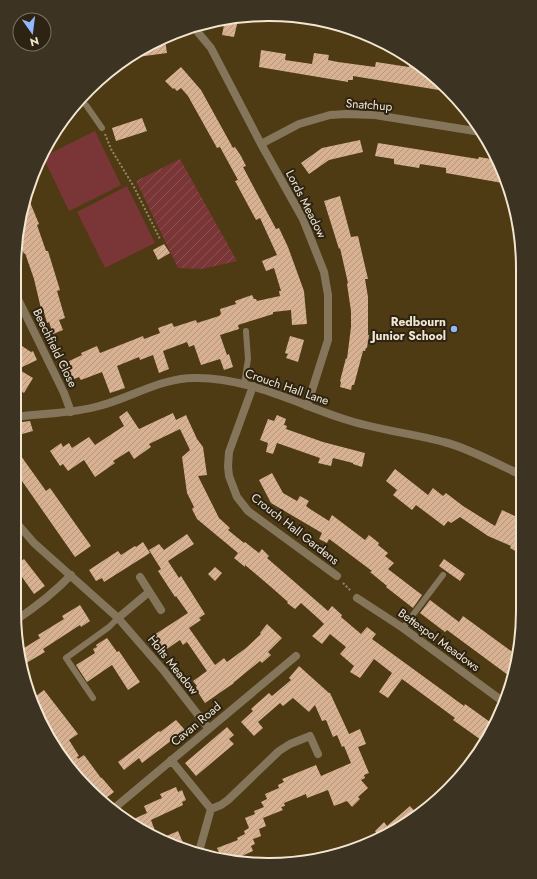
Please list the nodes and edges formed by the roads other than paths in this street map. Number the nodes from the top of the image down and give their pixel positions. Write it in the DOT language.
graph roads {
  1 [pos="197,31"];
  2 [pos="84,103"];
  3 [pos="102,128"];
  4 [pos="474,131"];
  5 [pos="261,144"];
  6 [pos="21,305"];
  7 [pos="246,331"];
  8 [pos="244,384"];
  9 [pos="253,386"];
  10 [pos="307,406"];
  11 [pos="71,412"];
  12 [pos="21,416"];
  13 [pos="516,472"];
  14 [pos="21,528"];
  15 [pos="71,575"];
  16 [pos="443,575"];
  17 [pos="336,576"];
  18 [pos="140,578"];
  19 [pos="149,592"];
  20 [pos="357,598"];
  21 [pos="161,610"];
  22 [pos="21,616"];
  23 [pos="118,618"];
  24 [pos="403,628"];
  25 [pos="296,656"];
  26 [pos="93,698"];
  27 [pos="499,699"];
  28 [pos="209,729"];
  29 [pos="318,754"];
  30 [pos="171,760"];
  31 [pos="117,806"];
  32 [pos="211,809"];
  33 [pos="200,848"];
  1 -- 5 [label="street, Lords Meadow"];
  2 -- 3 [label="lane"];
  4 -- 5 [label="street, Snatchup"];
  5 -- 10 [label="street, Lords Meadow"];
  6 -- 11 [label="street, Beechfield Close"];
  7 -- 8 [label="lane"];
  8 -- 9 [label="street, Crouch Hall Lane"];
  8 -- 11 [label="street, Crouch Hall Lane"];
  9 -- 10 [label="street, Crouch Hall Lane"];
  9 -- 17 [label="street, Crouch Hall Gardens"];
  10 -- 13 [label="street, Crouch Hall Lane"];
  11 -- 12 [label="street, Crouch Hall Lane"];
  14 -- 15 [label="street, Holts Meadow"];
  15 -- 22 [label="street"];
  15 -- 23 [label="street, Holts Meadow"];
  16 -- 24 [label="lane"];
  18 -- 19 [label="street"];
  19 -- 21 [label="street"];
  19 -- 23 [label="street"];
  20 -- 24 [label="street, Bettespol Meadows"];
  23 -- 26 [label="lane"];
  23 -- 28 [label="street, Holts Meadow"];
  24 -- 27 [label="street, Bettespol Meadows"];
  25 -- 28 [label="street, Cavan Road"];
  28 -- 30 [label="street, Cavan Road"];
  29 -- 32 [label="street"];
  30 -- 31 [label="street, Cavan Road"];
  30 -- 32 [label="street"];
  32 -- 33 [label="street"];
}
